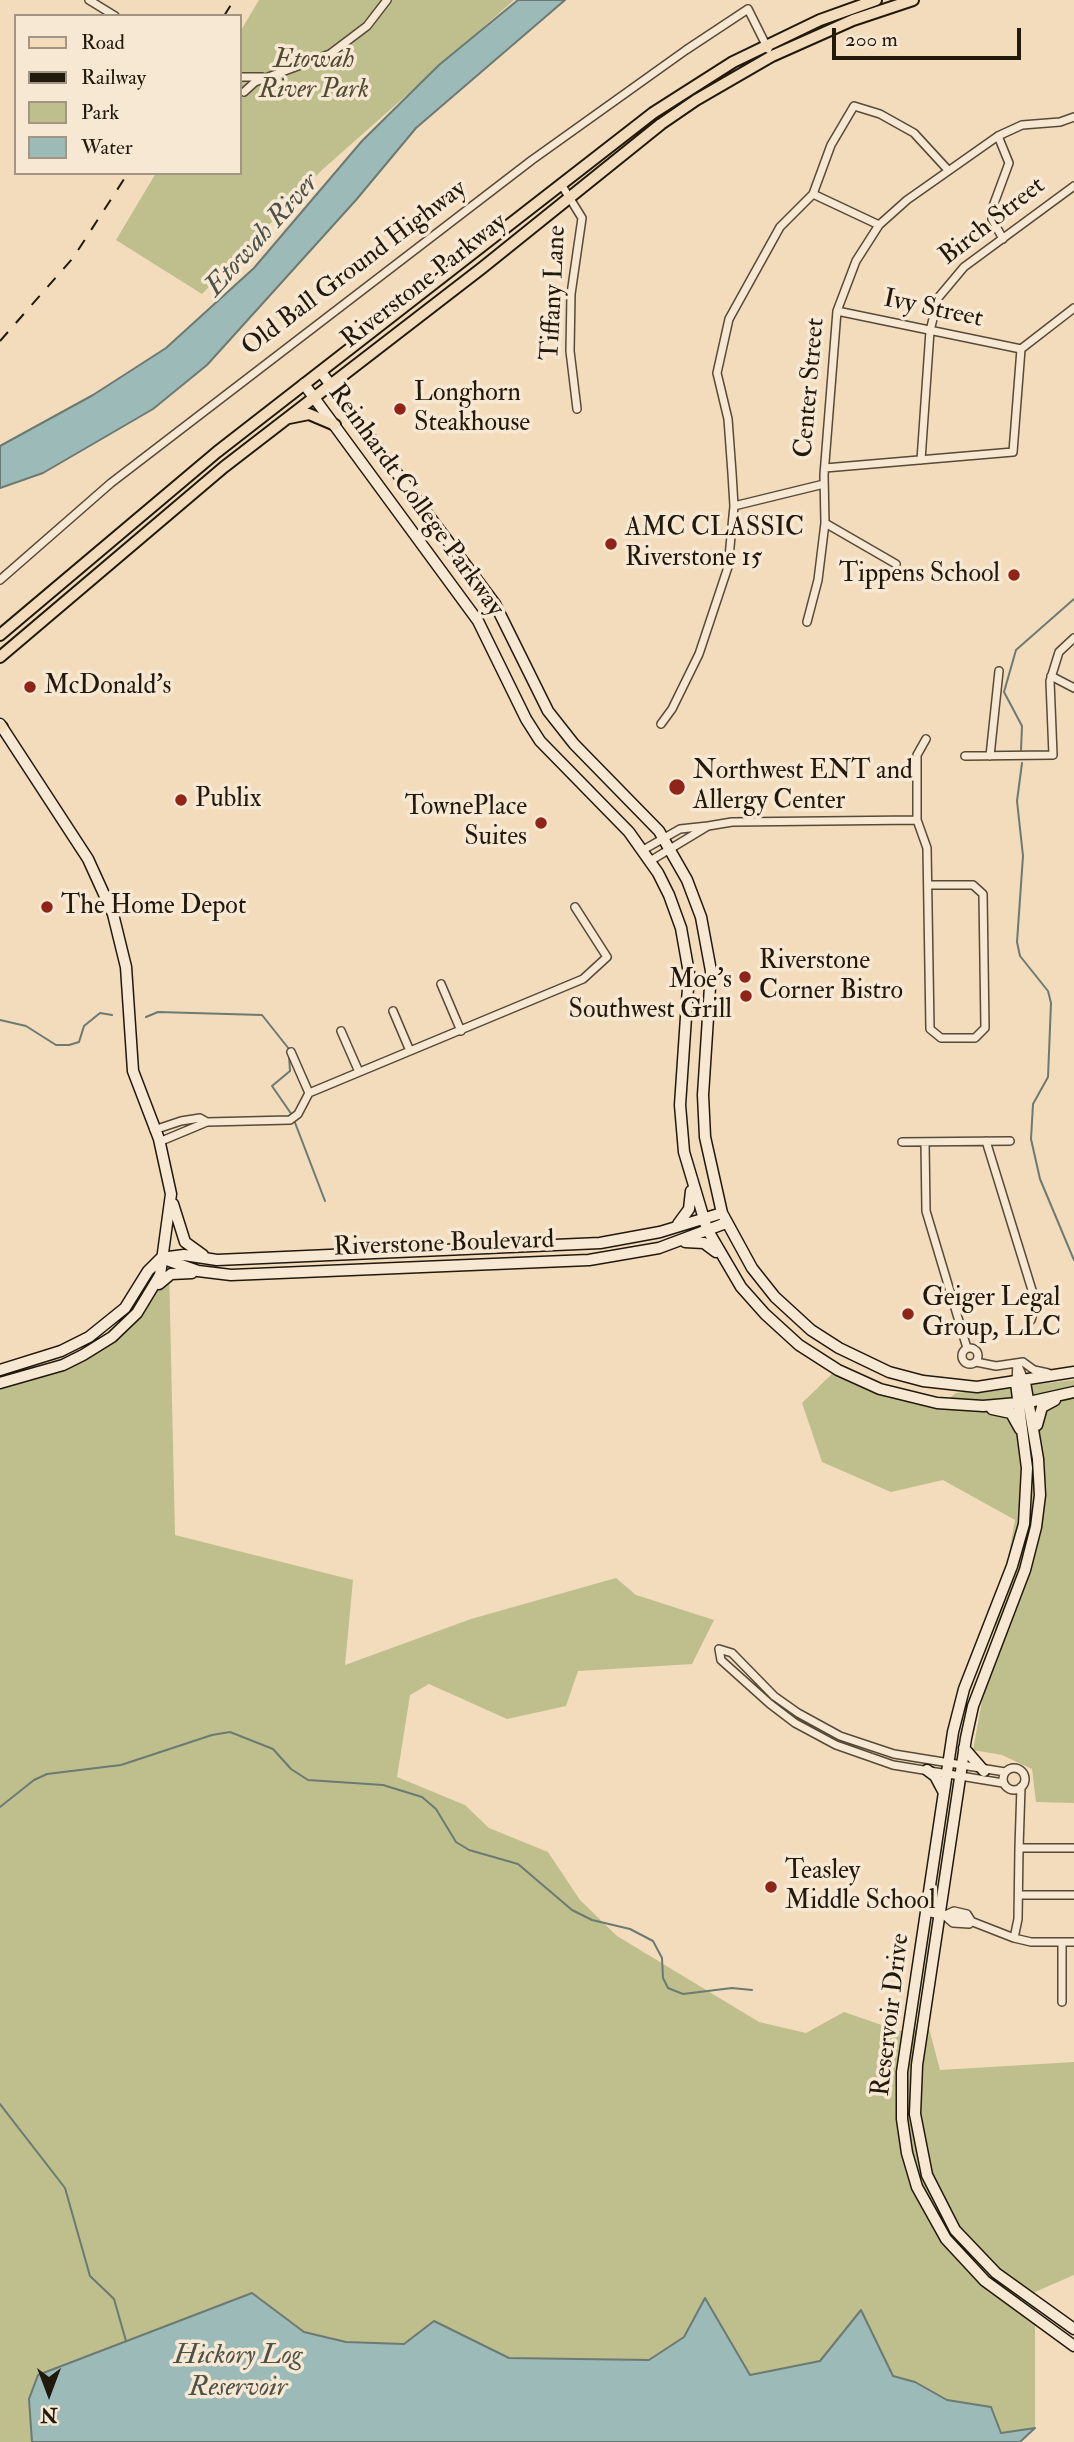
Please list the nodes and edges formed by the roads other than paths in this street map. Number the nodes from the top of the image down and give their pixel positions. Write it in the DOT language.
graph roads {
  1 [pos="89,0"];
  2 [pos="387,0"];
  3 [pos="744,0"];
  4 [pos="876,0"];
  5 [pos="914,0"];
  6 [pos="748,9"];
  7 [pos="112,14"];
  8 [pos="769,51"];
  9 [pos="270,76"];
  10 [pos="242,77"];
  11 [pos="242,94"];
  12 [pos="1074,117"];
  13 [pos="998,136"];
  14 [pos="948,170"];
  15 [pos="561,184"];
  16 [pos="1074,186"];
  17 [pos="813,194"];
  18 [pos="570,197"];
  19 [pos="879,225"];
  20 [pos="1003,239"];
  21 [pos="1074,308"];
  22 [pos="837,311"];
  23 [pos="930,331"];
  24 [pos="1021,349"];
  25 [pos="321,372"];
  26 [pos="304,384"];
  27 [pos="331,384"];
  28 [pos="314,397"];
  29 [pos="576,409"];
  30 [pos="286,418"];
  31 [pos="335,425"];
  32 [pos="920,460"];
  33 [pos="825,468"];
  34 [pos="824,484"];
  35 [pos="734,506"];
  36 [pos="825,523"];
  37 [pos="896,564"];
  38 [pos="0,580"];
  39 [pos="807,622"];
  40 [pos="0,635"];
  41 [pos="1074,638"];
  42 [pos="0,657"];
  43 [pos="999,671"];
  44 [pos="1051,676"];
  45 [pos="1074,688"];
  46 [pos="661,724"];
  47 [pos="1,726"];
  48 [pos="926,739"];
  49 [pos="965,756"];
  50 [pos="990,756"];
  51 [pos="917,820"];
  52 [pos="708,826"];
  53 [pos="663,838"];
  54 [pos="670,848"];
  55 [pos="643,850"];
  56 [pos="650,861"];
  57 [pos="928,885"];
  58 [pos="575,907"];
  59 [pos="441,984"];
  60 [pos="393,1011"];
  61 [pos="341,1031"];
  62 [pos="461,1031"];
  63 [pos="411,1051"];
  64 [pos="291,1052"];
  65 [pos="359,1072"];
  66 [pos="309,1093"];
  67 [pos="207,1122"];
  68 [pos="155,1130"];
  69 [pos="1010,1140"];
  70 [pos="986,1141"];
  71 [pos="159,1142"];
  72 [pos="902,1142"];
  73 [pos="925,1142"];
  74 [pos="692,1183"];
  75 [pos="171,1194"];
  76 [pos="703,1218"];
  77 [pos="724,1218"];
  78 [pos="673,1228"];
  79 [pos="707,1229"];
  80 [pos="667,1245"];
  81 [pos="161,1258"];
  82 [pos="211,1259"];
  83 [pos="723,1259"];
  84 [pos="207,1272"];
  85 [pos="153,1289"];
  86 [pos="1031,1320"];
  87 [pos="967,1348"];
  88 [pos="976,1362"];
  89 [pos="22,1363"];
  90 [pos="1017,1363"];
  91 [pos="0,1370"];
  92 [pos="1069,1373"];
  93 [pos="26,1375"];
  94 [pos="1021,1382"];
  95 [pos="0,1383"];
  96 [pos="1074,1392"];
  97 [pos="1024,1402"];
  98 [pos="960,1405"];
  99 [pos="1030,1441"];
  100 [pos="964,1748"];
  101 [pos="947,1769"];
  102 [pos="927,1770"];
  103 [pos="984,1770"];
  104 [pos="960,1771"];
  105 [pos="1005,1772"];
  106 [pos="1003,1783"];
  107 [pos="1021,1787"];
  108 [pos="1011,1790"];
  109 [pos="944,1793"];
  110 [pos="1018,1813"];
  111 [pos="1019,1848"];
  112 [pos="1074,1848"];
  113 [pos="1019,1895"];
  114 [pos="1074,1895"];
  115 [pos="926,1912"];
  116 [pos="942,1915"];
  117 [pos="1014,1938"];
  118 [pos="1062,1942"];
  119 [pos="1074,1942"];
  120 [pos="1062,2002"];
  121 [pos="1074,2329"];
  122 [pos="1074,2346"];
  1 -- 7 [label="street"];
  2 -- 9 [label="street"];
  3 -- 6 [label="street"];
  4 -- 8 [label="main road, Riverstone Parkway"];
  5 -- 8 [label="main road, Riverstone Parkway"];
  6 -- 8 [label="street"];
  6 -- 38 [label="street, Old Ball Ground Highway"];
  8 -- 15 [label="main road, Riverstone Parkway"];
  8 -- 18 [label="main road, Riverstone Parkway"];
  9 -- 10 [label="street"];
  9 -- 11 [label="street"];
  12 -- 13 [label="street, Center Street"];
  13 -- 14 [label="street, Center Street"];
  13 -- 20 [label="street"];
  14 -- 17 [label="street"];
  14 -- 19 [label="street, Center Street"];
  15 -- 18 [label="street, Tiffany Lane"];
  15 -- 25 [label="main road, Riverstone Parkway"];
  16 -- 20 [label="street, Birch Street"];
  17 -- 19 [label="street"];
  17 -- 35 [label="street"];
  18 -- 27 [label="main road, Riverstone Parkway"];
  18 -- 29 [label="street, Tiffany Lane"];
  19 -- 22 [label="street, Center Street"];
  20 -- 23 [label="street, Birch Street"];
  21 -- 24 [label="street"];
  22 -- 23 [label="street, Ivy Street"];
  22 -- 33 [label="street, Center Street"];
  23 -- 24 [label="street, Ivy Street"];
  23 -- 32 [label="street, Birch Street"];
  24 -- 32 [label="street"];
  25 -- 26 [label="main road, Riverstone Parkway"];
  25 -- 27 [label="street, Reinhardt College Parkway"];
  26 -- 28 [label="street, Reinhardt College Parkway"];
  26 -- 40 [label="main road, Riverstone Parkway"];
  27 -- 28 [label="main road, Riverstone Parkway"];
  27 -- 53 [label="street, Reinhardt College Parkway"];
  28 -- 30 [label="main road, Riverstone Parkway"];
  28 -- 31 [label="street, Reinhardt College Parkway"];
  30 -- 31 [label="main road"];
  30 -- 42 [label="main road, Riverstone Parkway"];
  31 -- 55 [label="street, Reinhardt College Parkway"];
  32 -- 33 [label="street"];
  33 -- 34 [label="street, Center Street"];
  34 -- 35 [label="street"];
  34 -- 36 [label="street, Center Street"];
  35 -- 46 [label="street"];
  36 -- 37 [label="street"];
  36 -- 39 [label="street, Center Street"];
  41 -- 44 [label="street"];
  43 -- 50 [label="street"];
  44 -- 45 [label="street"];
  44 -- 50 [label="street"];
  47 -- 68 [label="street"];
  48 -- 51 [label="street"];
  49 -- 50 [label="street"];
  51 -- 52 [label="street"];
  51 -- 57 [label="street"];
  52 -- 53 [label="street"];
  52 -- 54 [label="street"];
  53 -- 54 [label="street, Reinhardt College Parkway"];
  53 -- 55 [label="street"];
  54 -- 56 [label="street"];
  54 -- 77 [label="street, Reinhardt College Parkway"];
  55 -- 56 [label="street, Reinhardt College Parkway"];
  56 -- 74 [label="street, Reinhardt College Parkway"];
  57 -- 57 [label="street"];
  58 -- 62 [label="street"];
  59 -- 62 [label="street"];
  60 -- 63 [label="street"];
  61 -- 65 [label="street"];
  62 -- 63 [label="street"];
  63 -- 65 [label="street"];
  64 -- 66 [label="street"];
  65 -- 66 [label="street"];
  66 -- 67 [label="street"];
  67 -- 68 [label="street"];
  67 -- 71 [label="street"];
  68 -- 71 [label="street"];
  69 -- 70 [label="street"];
  70 -- 73 [label="street"];
  70 -- 86 [label="street"];
  71 -- 75 [label="street"];
  72 -- 73 [label="street"];
  73 -- 87 [label="street"];
  74 -- 76 [label="street, Reinhardt College Parkway"];
  74 -- 78 [label="street"];
  75 -- 81 [label="street"];
  75 -- 82 [label="street"];
  76 -- 77 [label="street, Riverstone Boulevard"];
  76 -- 78 [label="street, Riverstone Boulevard"];
  76 -- 79 [label="street, Reinhardt College Parkway"];
  77 -- 79 [label="street, Riverstone Boulevard"];
  77 -- 94 [label="street, Reinhardt College Parkway"];
  78 -- 82 [label="street, Riverstone Boulevard"];
  79 -- 80 [label="street, Riverstone Boulevard"];
  79 -- 83 [label="street, Reinhardt College Parkway"];
  80 -- 83 [label="street"];
  80 -- 84 [label="street, Riverstone Boulevard"];
  81 -- 82 [label="street, Riverstone Boulevard"];
  81 -- 84 [label="street, Riverstone Boulevard"];
  81 -- 85 [label="street"];
  81 -- 89 [label="street"];
  83 -- 98 [label="street, Reinhardt College Parkway"];
  84 -- 85 [label="street"];
  85 -- 93 [label="street"];
  87 -- 88 [label="street"];
  87 -- 88 [label="street"];
  88 -- 90 [label="street"];
  89 -- 91 [label="street"];
  89 -- 93 [label="street"];
  90 -- 92 [label="street"];
  90 -- 94 [label="street"];
  92 -- 94 [label="street, Reinhardt College Parkway"];
  93 -- 95 [label="street"];
  94 -- 97 [label="street, Reservoir Drive"];
  96 -- 97 [label="street, Reinhardt College Parkway"];
  96 -- 99 [label="street"];
  97 -- 98 [label="street, Reinhardt College Parkway"];
  97 -- 99 [label="street, Reservoir Drive"];
  98 -- 99 [label="street"];
  99 -- 100 [label="street, Reservoir Drive"];
  99 -- 101 [label="street, Reservoir Drive"];
  100 -- 103 [label="street"];
  100 -- 104 [label="street, Reservoir Drive"];
  101 -- 102 [label="street"];
  101 -- 102 [label="street"];
  101 -- 104 [label="street"];
  101 -- 109 [label="street, Reservoir Drive"];
  102 -- 109 [label="street"];
  103 -- 104 [label="street"];
  103 -- 105 [label="street"];
  104 -- 106 [label="street"];
  104 -- 116 [label="street, Reservoir Drive"];
  105 -- 106 [label="street"];
  105 -- 107 [label="street"];
  106 -- 108 [label="street"];
  107 -- 108 [label="street"];
  107 -- 110 [label="street"];
  108 -- 110 [label="street"];
  109 -- 115 [label="street, Reservoir Drive"];
  110 -- 111 [label="street"];
  111 -- 112 [label="street"];
  111 -- 113 [label="street"];
  113 -- 114 [label="street"];
  113 -- 117 [label="street"];
  115 -- 116 [label="street"];
  115 -- 122 [label="street, Reservoir Drive"];
  116 -- 117 [label="street"];
  116 -- 121 [label="street, Reservoir Drive"];
  117 -- 118 [label="street"];
  118 -- 119 [label="street"];
  118 -- 120 [label="street"];
}
